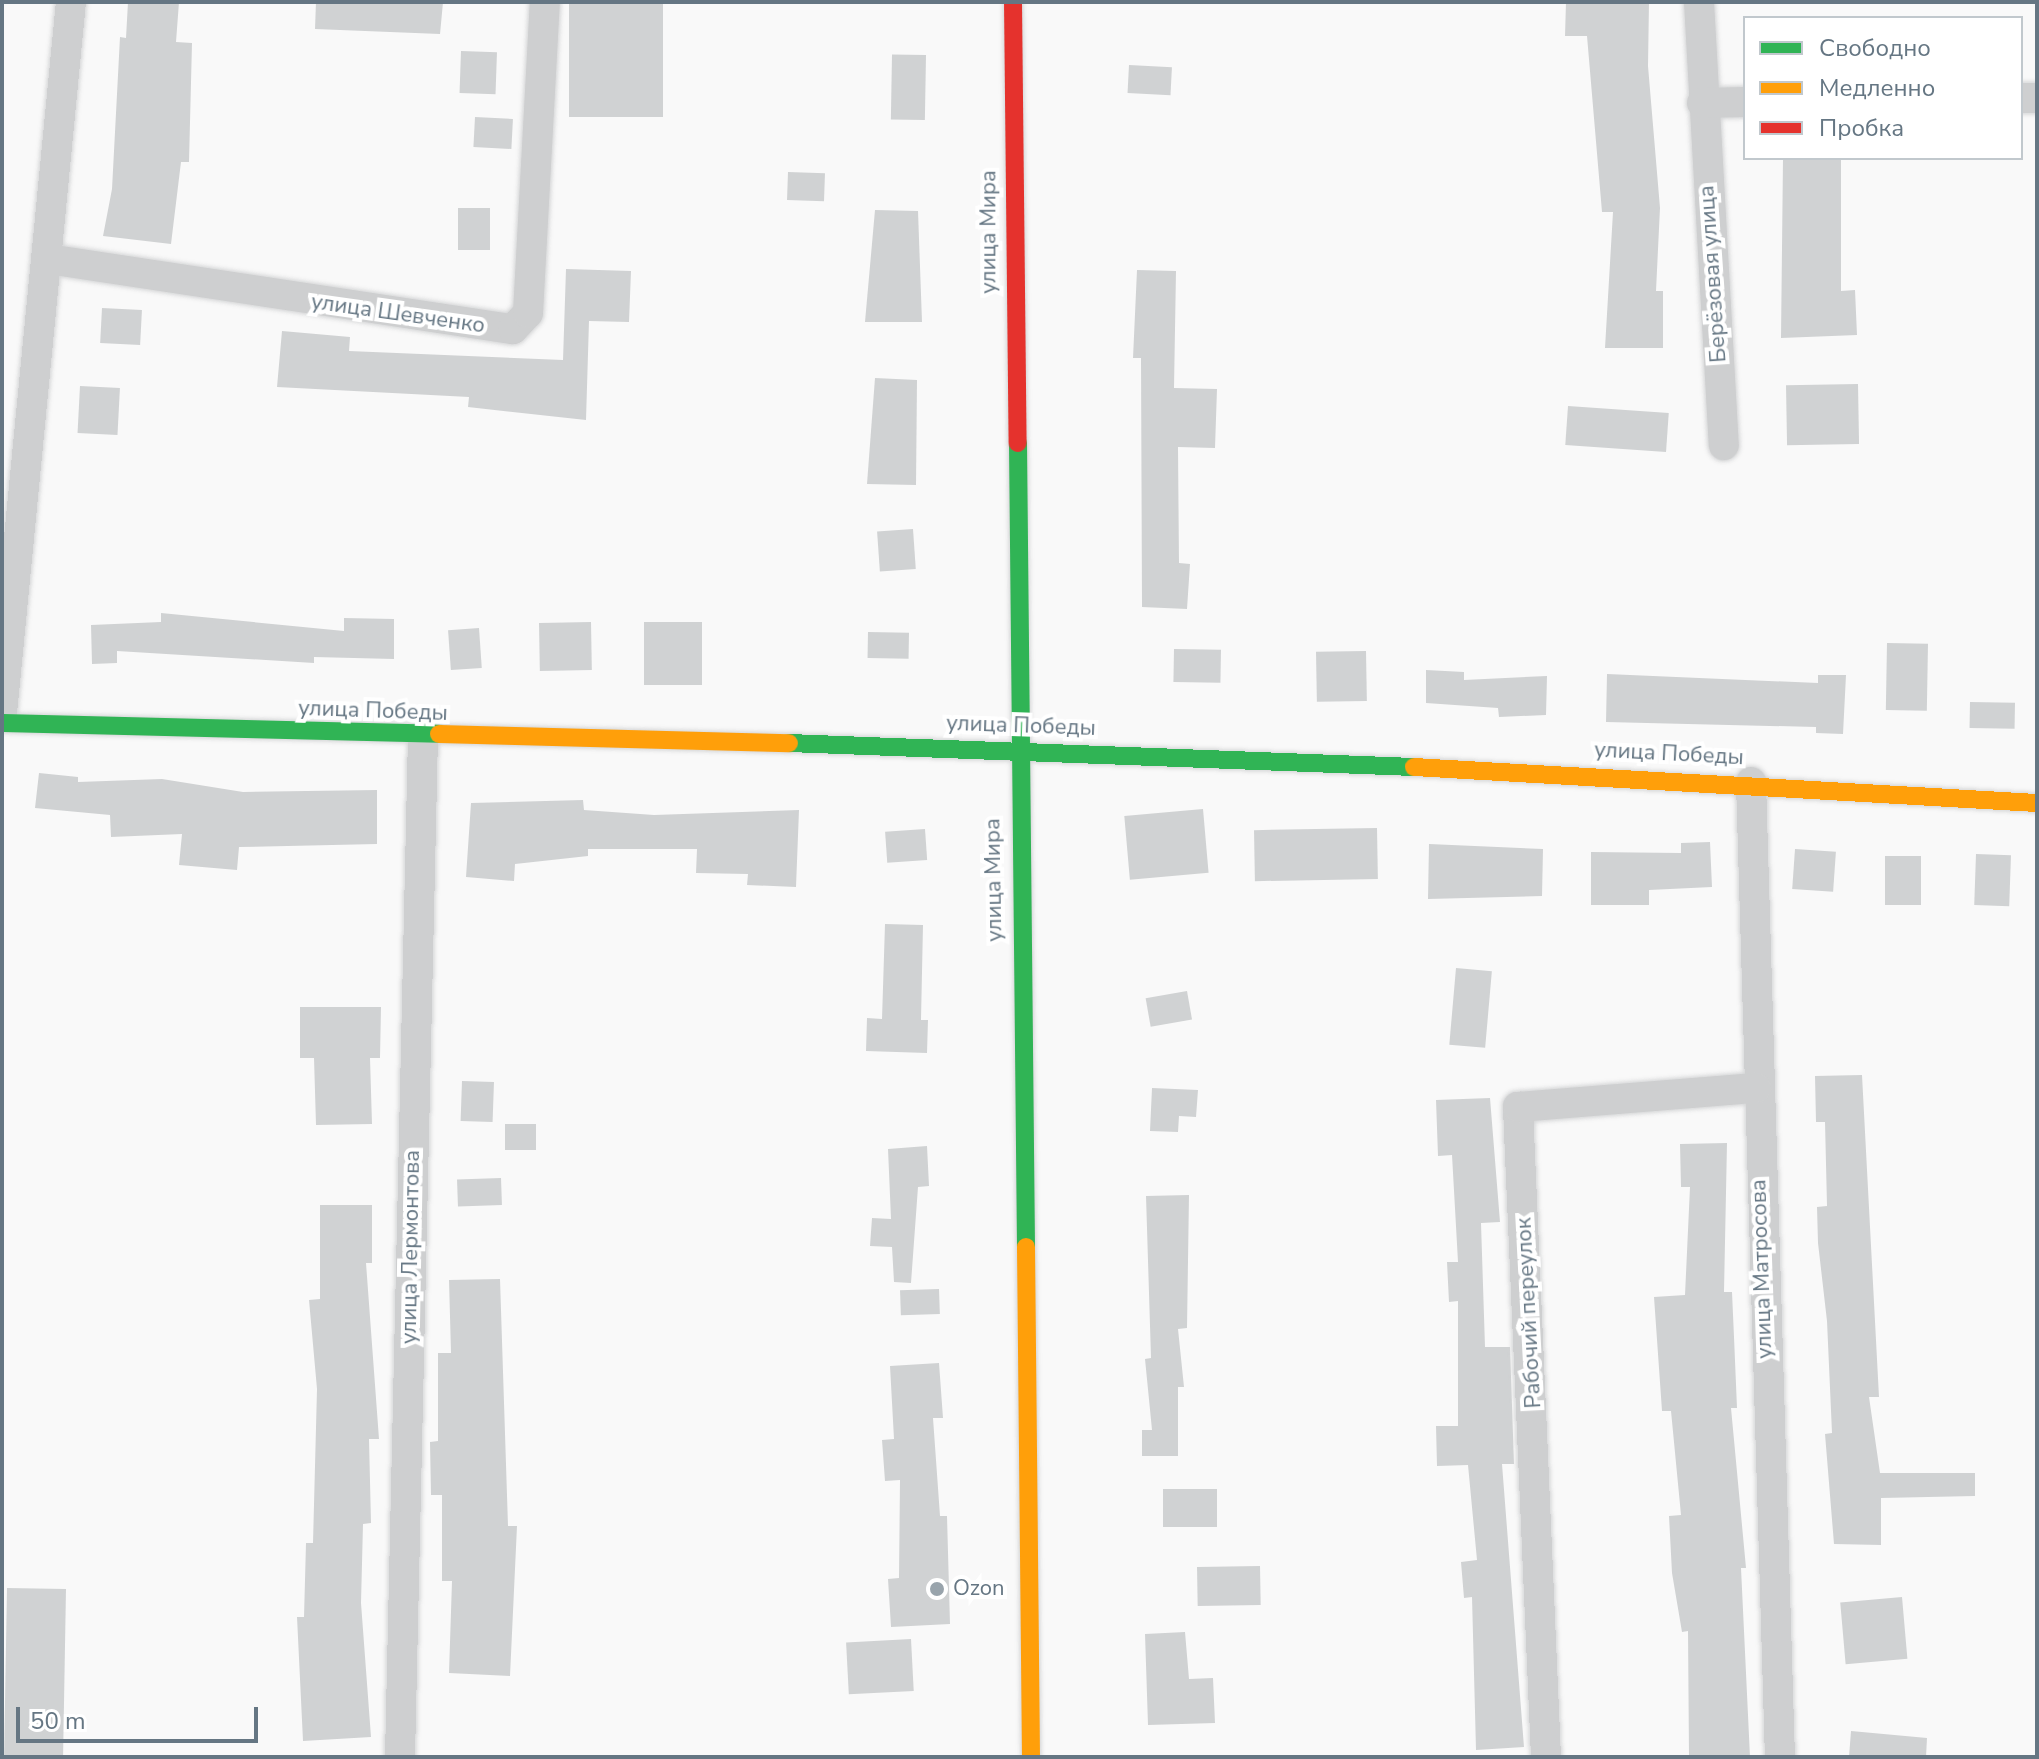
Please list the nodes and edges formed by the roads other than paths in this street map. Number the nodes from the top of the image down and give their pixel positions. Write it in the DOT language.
graph roads {
  1 [pos="71,2"];
  2 [pos="545,2"];
  3 [pos="1013,2"];
  4 [pos="1699,2"];
  5 [pos="1743,102"];
  6 [pos="1702,103"];
  7 [pos="48,259"];
  8 [pos="1724,445"];
  9 [pos="2,713"];
  10 [pos="2,723"];
  11 [pos="423,737"];
  12 [pos="1016,749"];
  13 [pos="1751,782"];
  14 [pos="2037,803"];
  15 [pos="1756,1088"];
  16 [pos="400,1757"];
  17 [pos="1031,1757"];
  18 [pos="1546,1757"];
  19 [pos="1780,1757"];
  1 -- 7 [label="street"];
  2 -- 7 [label="street, улица Шевченко"];
  3 -- 12 [label="street, улица Мира"];
  4 -- 6 [label="street, Берёзовая улица"];
  5 -- 6 [label="street"];
  6 -- 8 [label="street, Берёзовая улица"];
  7 -- 9 [label="street"];
  10 -- 11 [label="street, улица Победы"];
  11 -- 12 [label="street, улица Победы"];
  11 -- 16 [label="street, улица Лермонтова"];
  12 -- 13 [label="street, улица Победы"];
  12 -- 17 [label="street, улица Мира"];
  13 -- 14 [label="street, улица Победы"];
  13 -- 15 [label="street, улица Матросова"];
  15 -- 18 [label="street, Рабочий переулок"];
  15 -- 19 [label="street, улица Матросова"];
}
